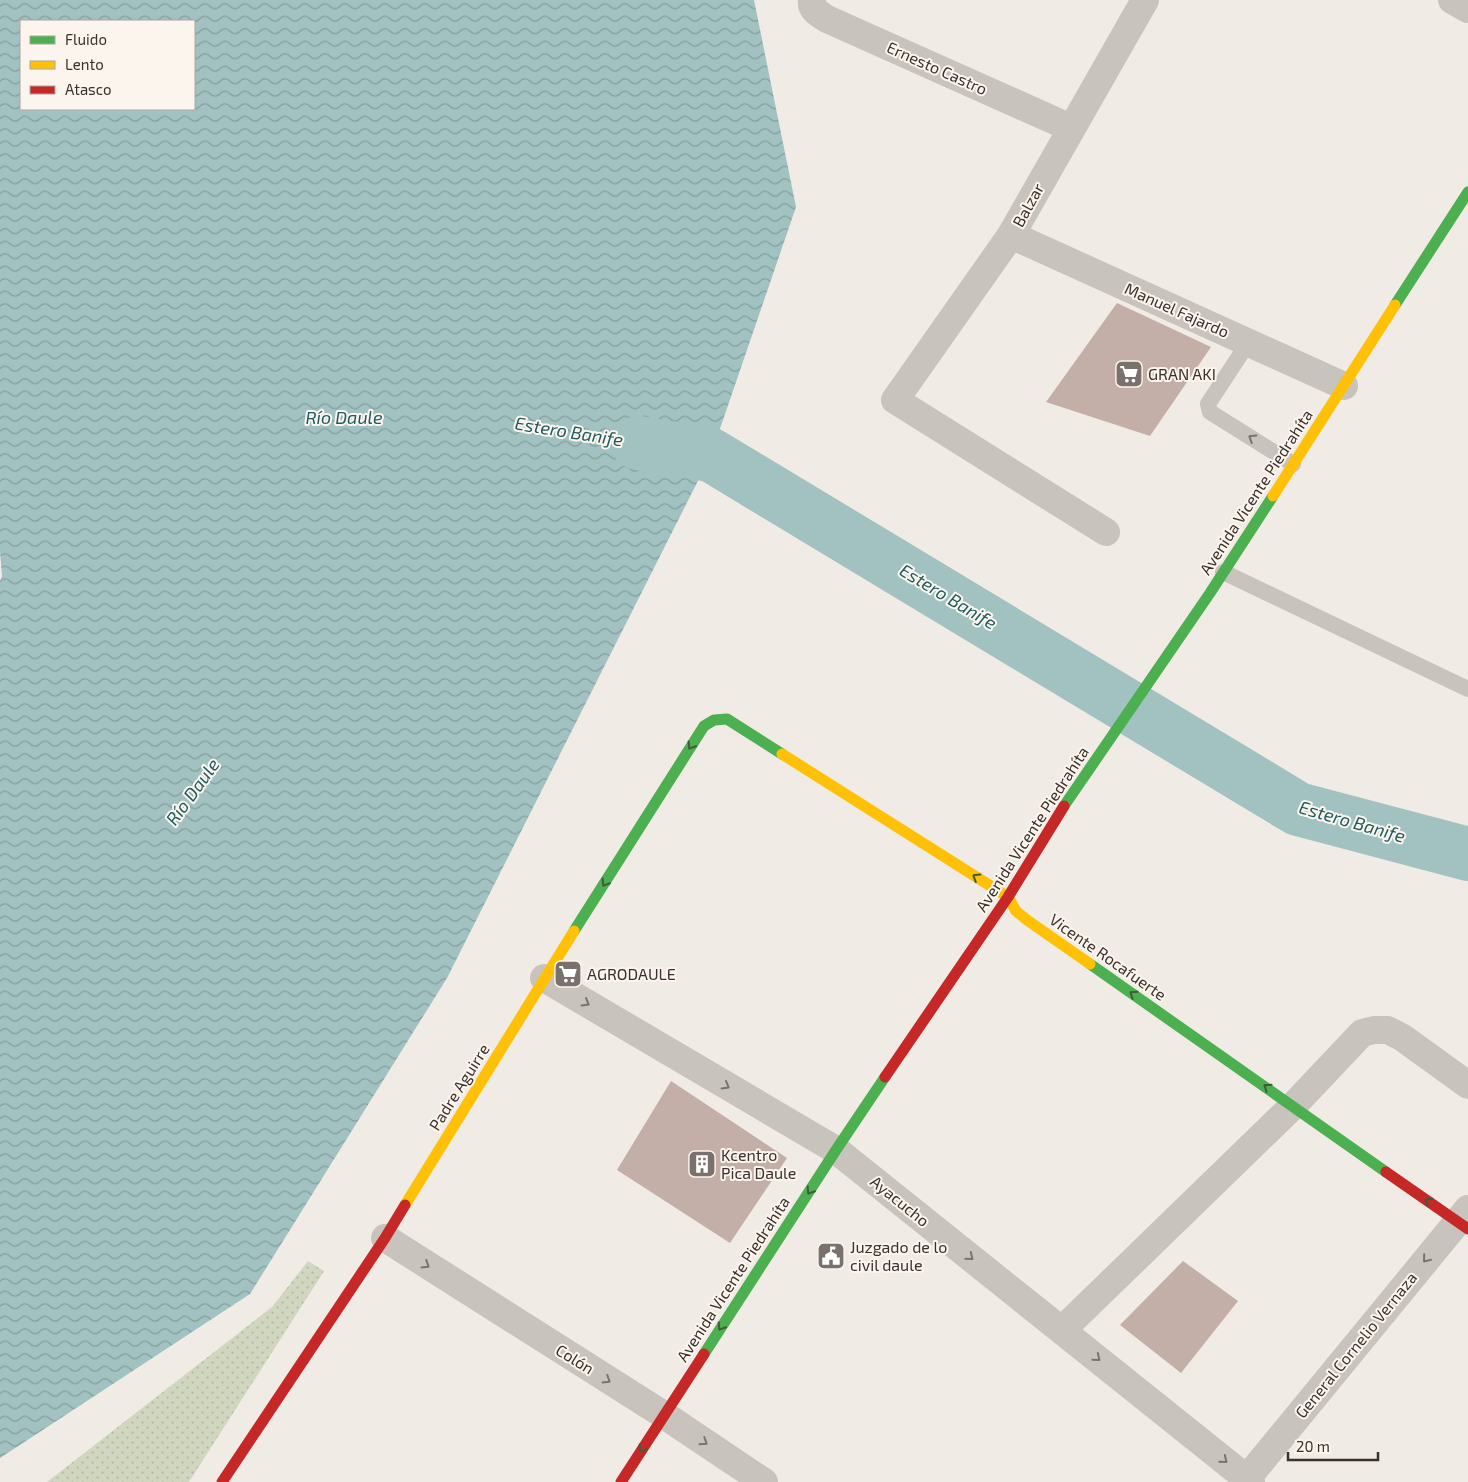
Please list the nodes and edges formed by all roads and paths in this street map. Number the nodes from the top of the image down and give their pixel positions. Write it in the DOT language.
graph roads {
  1 [pos="812,0"];
  2 [pos="1145,0"];
  3 [pos="1452,0"];
  4 [pos="1468,9"];
  5 [pos="1071,128"];
  6 [pos="1468,192"];
  7 [pos="1011,235"];
  8 [pos="1248,342"];
  9 [pos="1344,386"];
  10 [pos="1293,464"];
  11 [pos="1106,532"];
  12 [pos="1223,572"];
  13 [pos="1468,689"];
  14 [pos="728,719"];
  15 [pos="1008,897"];
  16 [pos="544,978"];
  17 [pos="1468,1085"];
  18 [pos="1293,1106"];
  19 [pos="836,1150"];
  20 [pos="1464,1220"];
  21 [pos="385,1238"];
  22 [pos="1062,1330"];
  23 [pos="664,1416"];
  24 [pos="1247,1481"];
  25 [pos="222,1482"];
  26 [pos="620,1482"];
  27 [pos="764,1482"];
  1 -- 5 [label="street, Ernesto Castro"];
  2 -- 5 [label="street, Balzar"];
  3 -- 4 [label="street"];
  5 -- 7 [label="street, Balzar"];
  6 -- 9 [label="street, Avenida Vicente Piedrahíta"];
  7 -- 8 [label="street, Manuel Fajardo"];
  7 -- 11 [label="street, Balzar"];
  8 -- 9 [label="street, Manuel Fajardo"];
  10 -- 8 [label="lane, one-way"];
  9 -- 10 [label="street, Avenida Vicente Piedrahíta"];
  10 -- 12 [label="street, Avenida Vicente Piedrahíta"];
  12 -- 13 [label="lane"];
  12 -- 15 [label="street, Avenida Vicente Piedrahíta"];
  15 -- 14 [label="street, Vicente Rocafuerte, one-way"];
  14 -- 16 [label="street, Padre Aguirre, one-way"];
  18 -- 15 [label="street, Vicente Rocafuerte, one-way"];
  15 -- 19 [label="street, Avenida Vicente Piedrahíta"];
  16 -- 19 [label="street, Ayacucho, one-way"];
  16 -- 21 [label="street, Padre Aguirre"];
  17 -- 18 [label="street"];
  20 -- 18 [label="street, Vicente Rocafuerte, one-way"];
  18 -- 22 [label="street"];
  19 -- 22 [label="street, Ayacucho, one-way"];
  19 -- 23 [label="street, Avenida Vicente Piedrahíta, one-way"];
  20 -- 24 [label="street, General Cornelio Vernaza, one-way"];
  21 -- 23 [label="street, Colón, one-way"];
  21 -- 25 [label="street, Padre Aguirre"];
  22 -- 24 [label="street, Ayacucho, one-way"];
  23 -- 26 [label="street, Avenida Vicente Piedrahíta, one-way"];
  23 -- 27 [label="street, Colón, one-way"];
}
